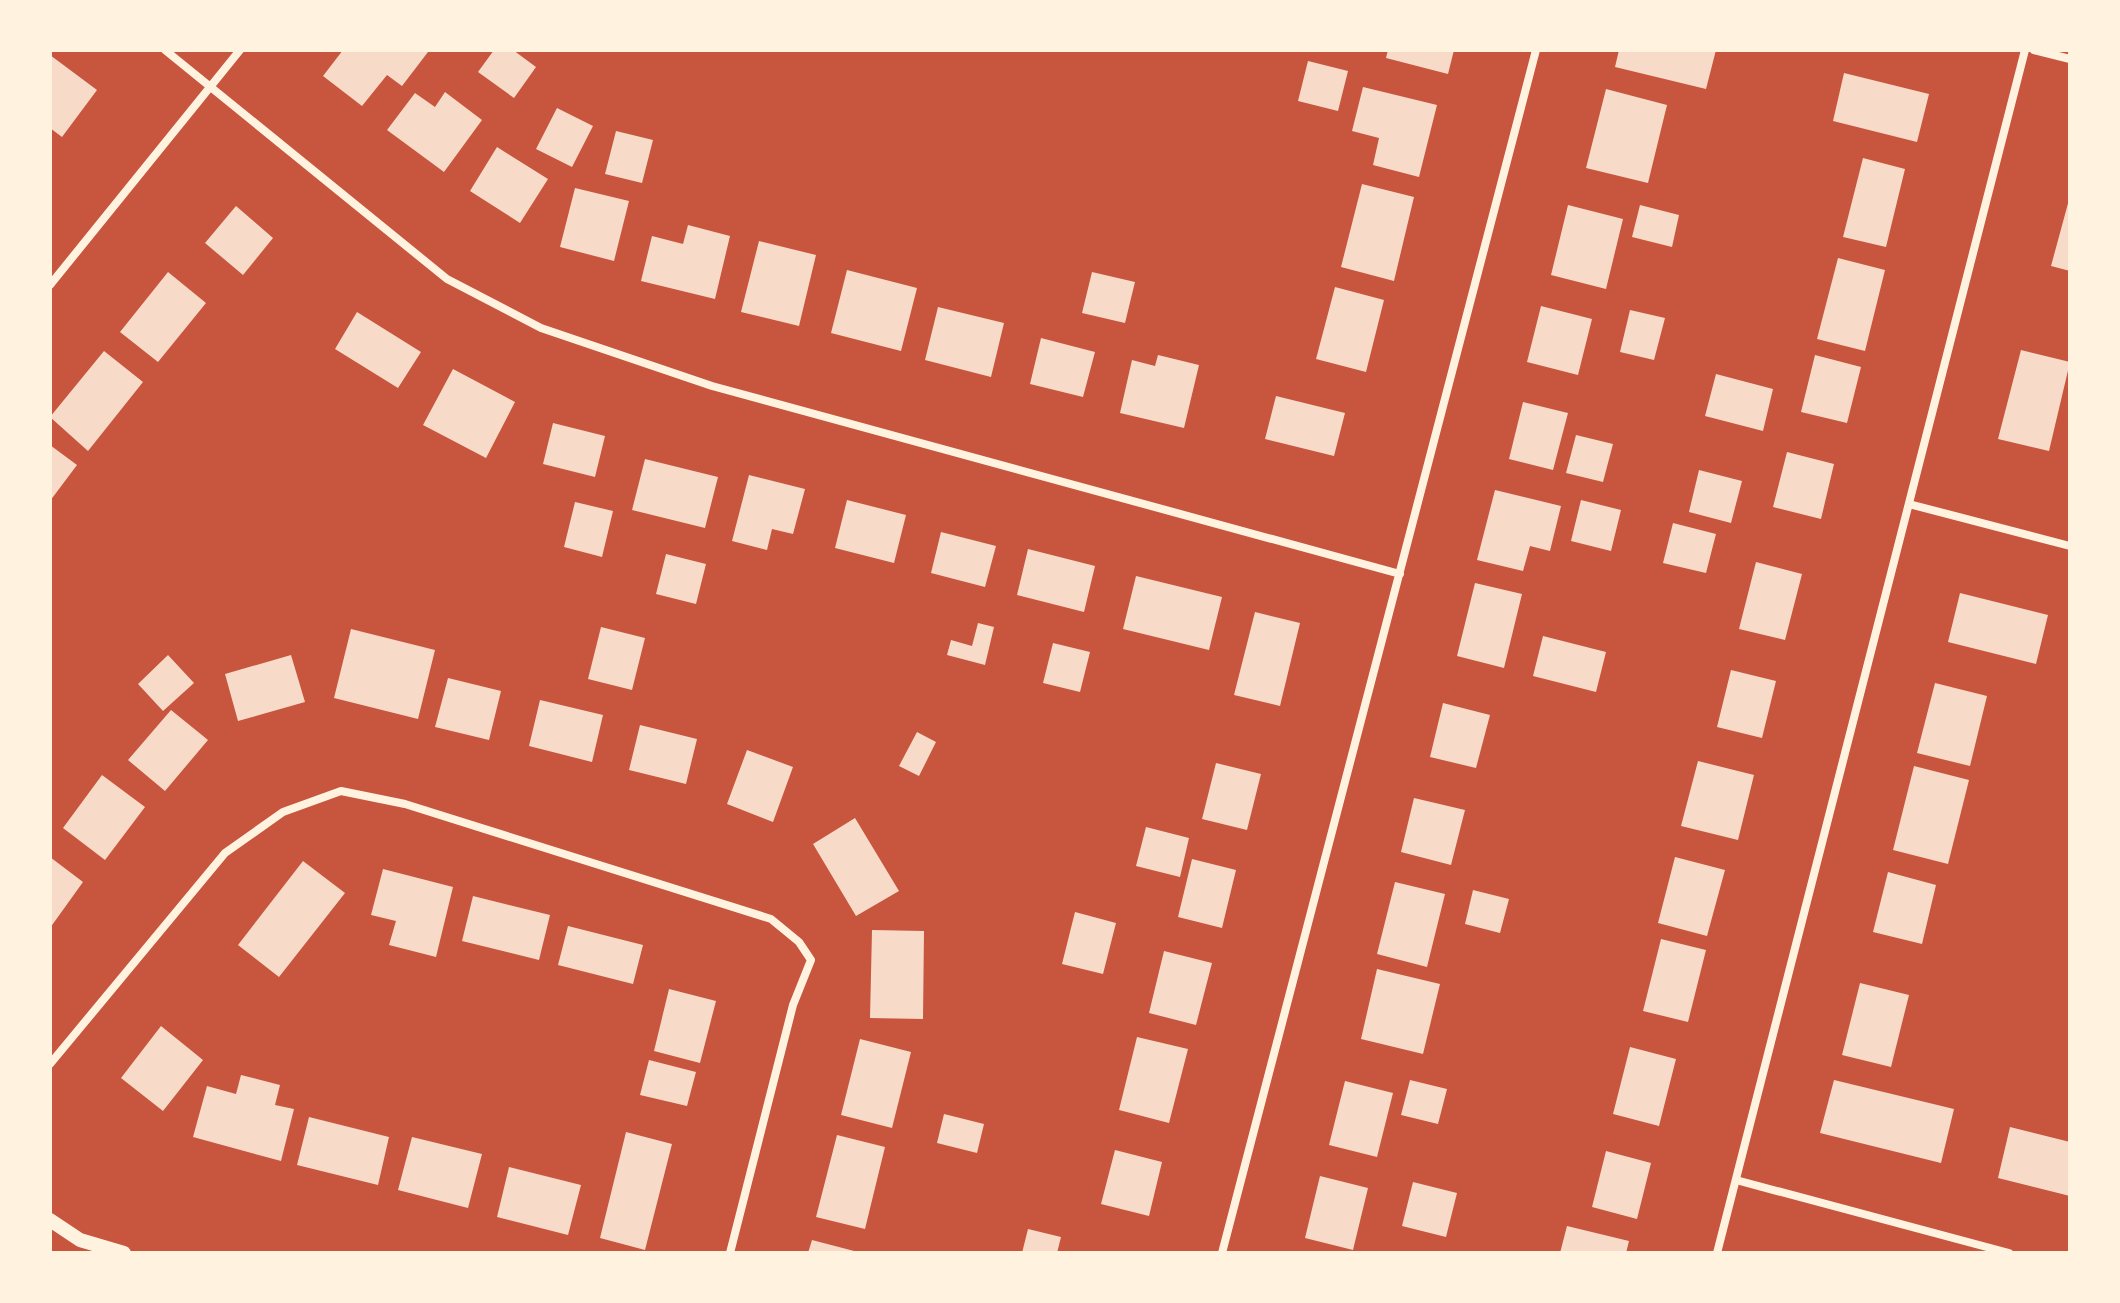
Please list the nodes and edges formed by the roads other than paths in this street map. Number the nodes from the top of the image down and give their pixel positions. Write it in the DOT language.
graph roads {
  1 [pos="165,50"];
  2 [pos="240,50"];
  3 [pos="1536,50"];
  4 [pos="2025,50"];
  5 [pos="2034,50"];
  6 [pos="2070,59"];
  7 [pos="211,86"];
  8 [pos="50,285"];
  9 [pos="1909,504"];
  10 [pos="2070,546"];
  11 [pos="1400,574"];
  12 [pos="50,1064"];
  13 [pos="1736,1180"];
  14 [pos="50,1220"];
  15 [pos="124,1253"];
  16 [pos="730,1253"];
  17 [pos="1222,1253"];
  18 [pos="1717,1253"];
  19 [pos="2009,1253"];
  1 -- 7 [label="street"];
  2 -- 7 [label="street"];
  3 -- 11 [label="street"];
  4 -- 9 [label="street"];
  5 -- 6 [label="street"];
  7 -- 8 [label="street"];
  7 -- 11 [label="street"];
  9 -- 10 [label="street"];
  9 -- 13 [label="street"];
  11 -- 17 [label="street"];
  12 -- 16 [label="street"];
  13 -- 18 [label="street"];
  13 -- 19 [label="street"];
  14 -- 15 [label="street"];
}
